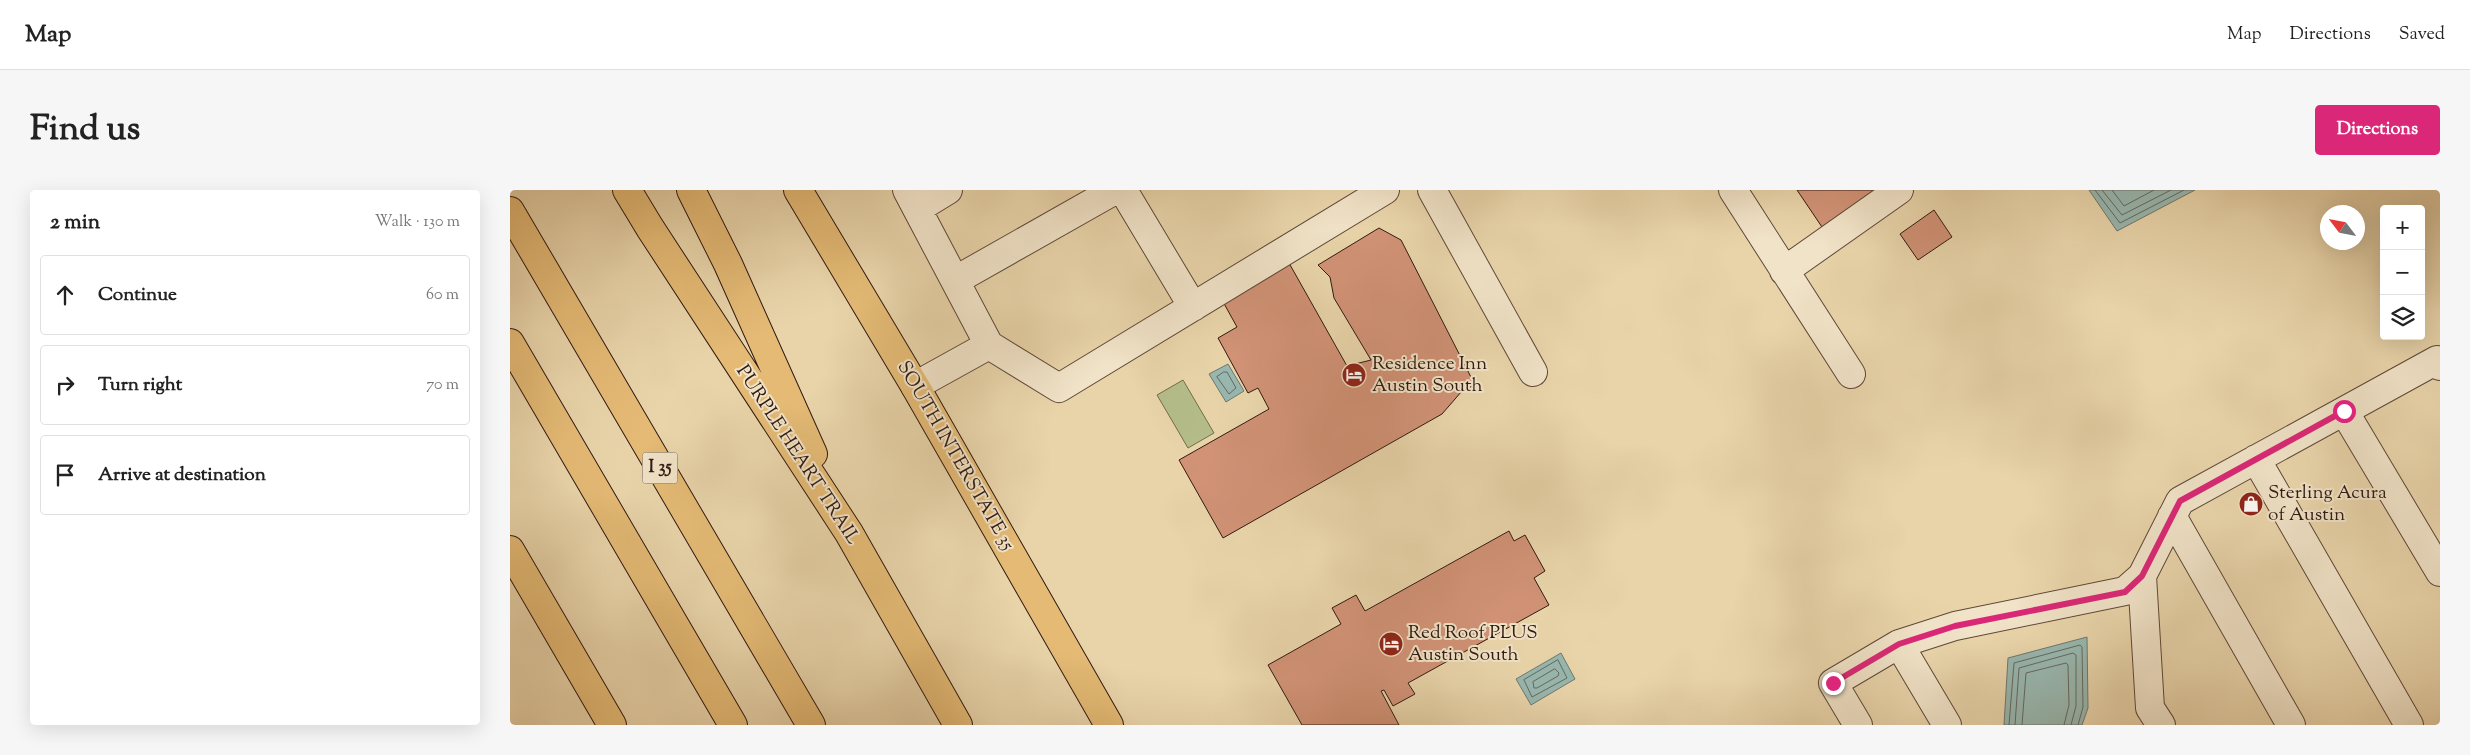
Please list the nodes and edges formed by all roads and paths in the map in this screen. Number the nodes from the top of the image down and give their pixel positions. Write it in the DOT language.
graph roads {
  1 [pos="627,190"];
  2 [pos="691,190"];
  3 [pos="798,190"];
  4 [pos="948,190"];
  5 [pos="1115,190"];
  6 [pos="1123,190"];
  7 [pos="1385,190"];
  8 [pos="1432,190"];
  9 [pos="1733,190"];
  10 [pos="1899,190"];
  11 [pos="912,199"];
  12 [pos="510,211"];
  13 [pos="1784,271"];
  14 [pos="956,280"];
  15 [pos="1193,307"];
  16 [pos="510,343"];
  17 [pos="989,345"];
  18 [pos="2440,366"];
  19 [pos="1533,372"];
  20 [pos="1851,374"];
  21 [pos="915,386"];
  22 [pos="2344,411"];
  23 [pos="2256,459"];
  24 [pos="2172,516"];
  25 [pos="849,533"];
  26 [pos="510,550"];
  27 [pos="2440,572"];
  28 [pos="2142,576"];
  29 [pos="1899,644"];
  30 [pos="612,725"];
  31 [pos="733,725"];
  32 [pos="811,725"];
  33 [pos="958,725"];
  34 [pos="1109,725"];
  35 [pos="1858,725"];
  36 [pos="1947,725"];
  37 [pos="2161,725"];
  38 [pos="2291,725"];
  39 [pos="2409,725"];
  1 -- 25 [label="main road, PURPLE HEART TRAIL"];
  2 -- 25 [label="main road"];
  3 -- 21 [label="main road, SOUTH INTERSTATE 35"];
  4 -- 11 [label="lane"];
  5 -- 14 [label="lane"];
  6 -- 15 [label="lane"];
  7 -- 15 [label="lane"];
  8 -- 19 [label="lane"];
  9 -- 13 [label="lane"];
  10 -- 13 [label="lane"];
  11 -- 14 [label="lane"];
  12 -- 32 [label="main road, I 35"];
  13 -- 20 [label="lane"];
  14 -- 17 [label="lane"];
  15 -- 17 [label="lane"];
  16 -- 31 [label="main road"];
  17 -- 21 [label="lane"];
  18 -- 22 [label="lane"];
  21 -- 34 [label="main road, SOUTH INTERSTATE 35"];
  22 -- 23 [label="lane"];
  22 -- 27 [label="lane"];
  23 -- 24 [label="lane"];
  23 -- 39 [label="lane"];
  24 -- 28 [label="lane"];
  24 -- 38 [label="lane"];
  25 -- 33 [label="main road, PURPLE HEART TRAIL"];
  26 -- 30 [label="main road"];
  28 -- 29 [label="lane"];
  28 -- 37 [label="lane"];
  29 -- 35 [label="lane"];
  29 -- 36 [label="lane"];
}
